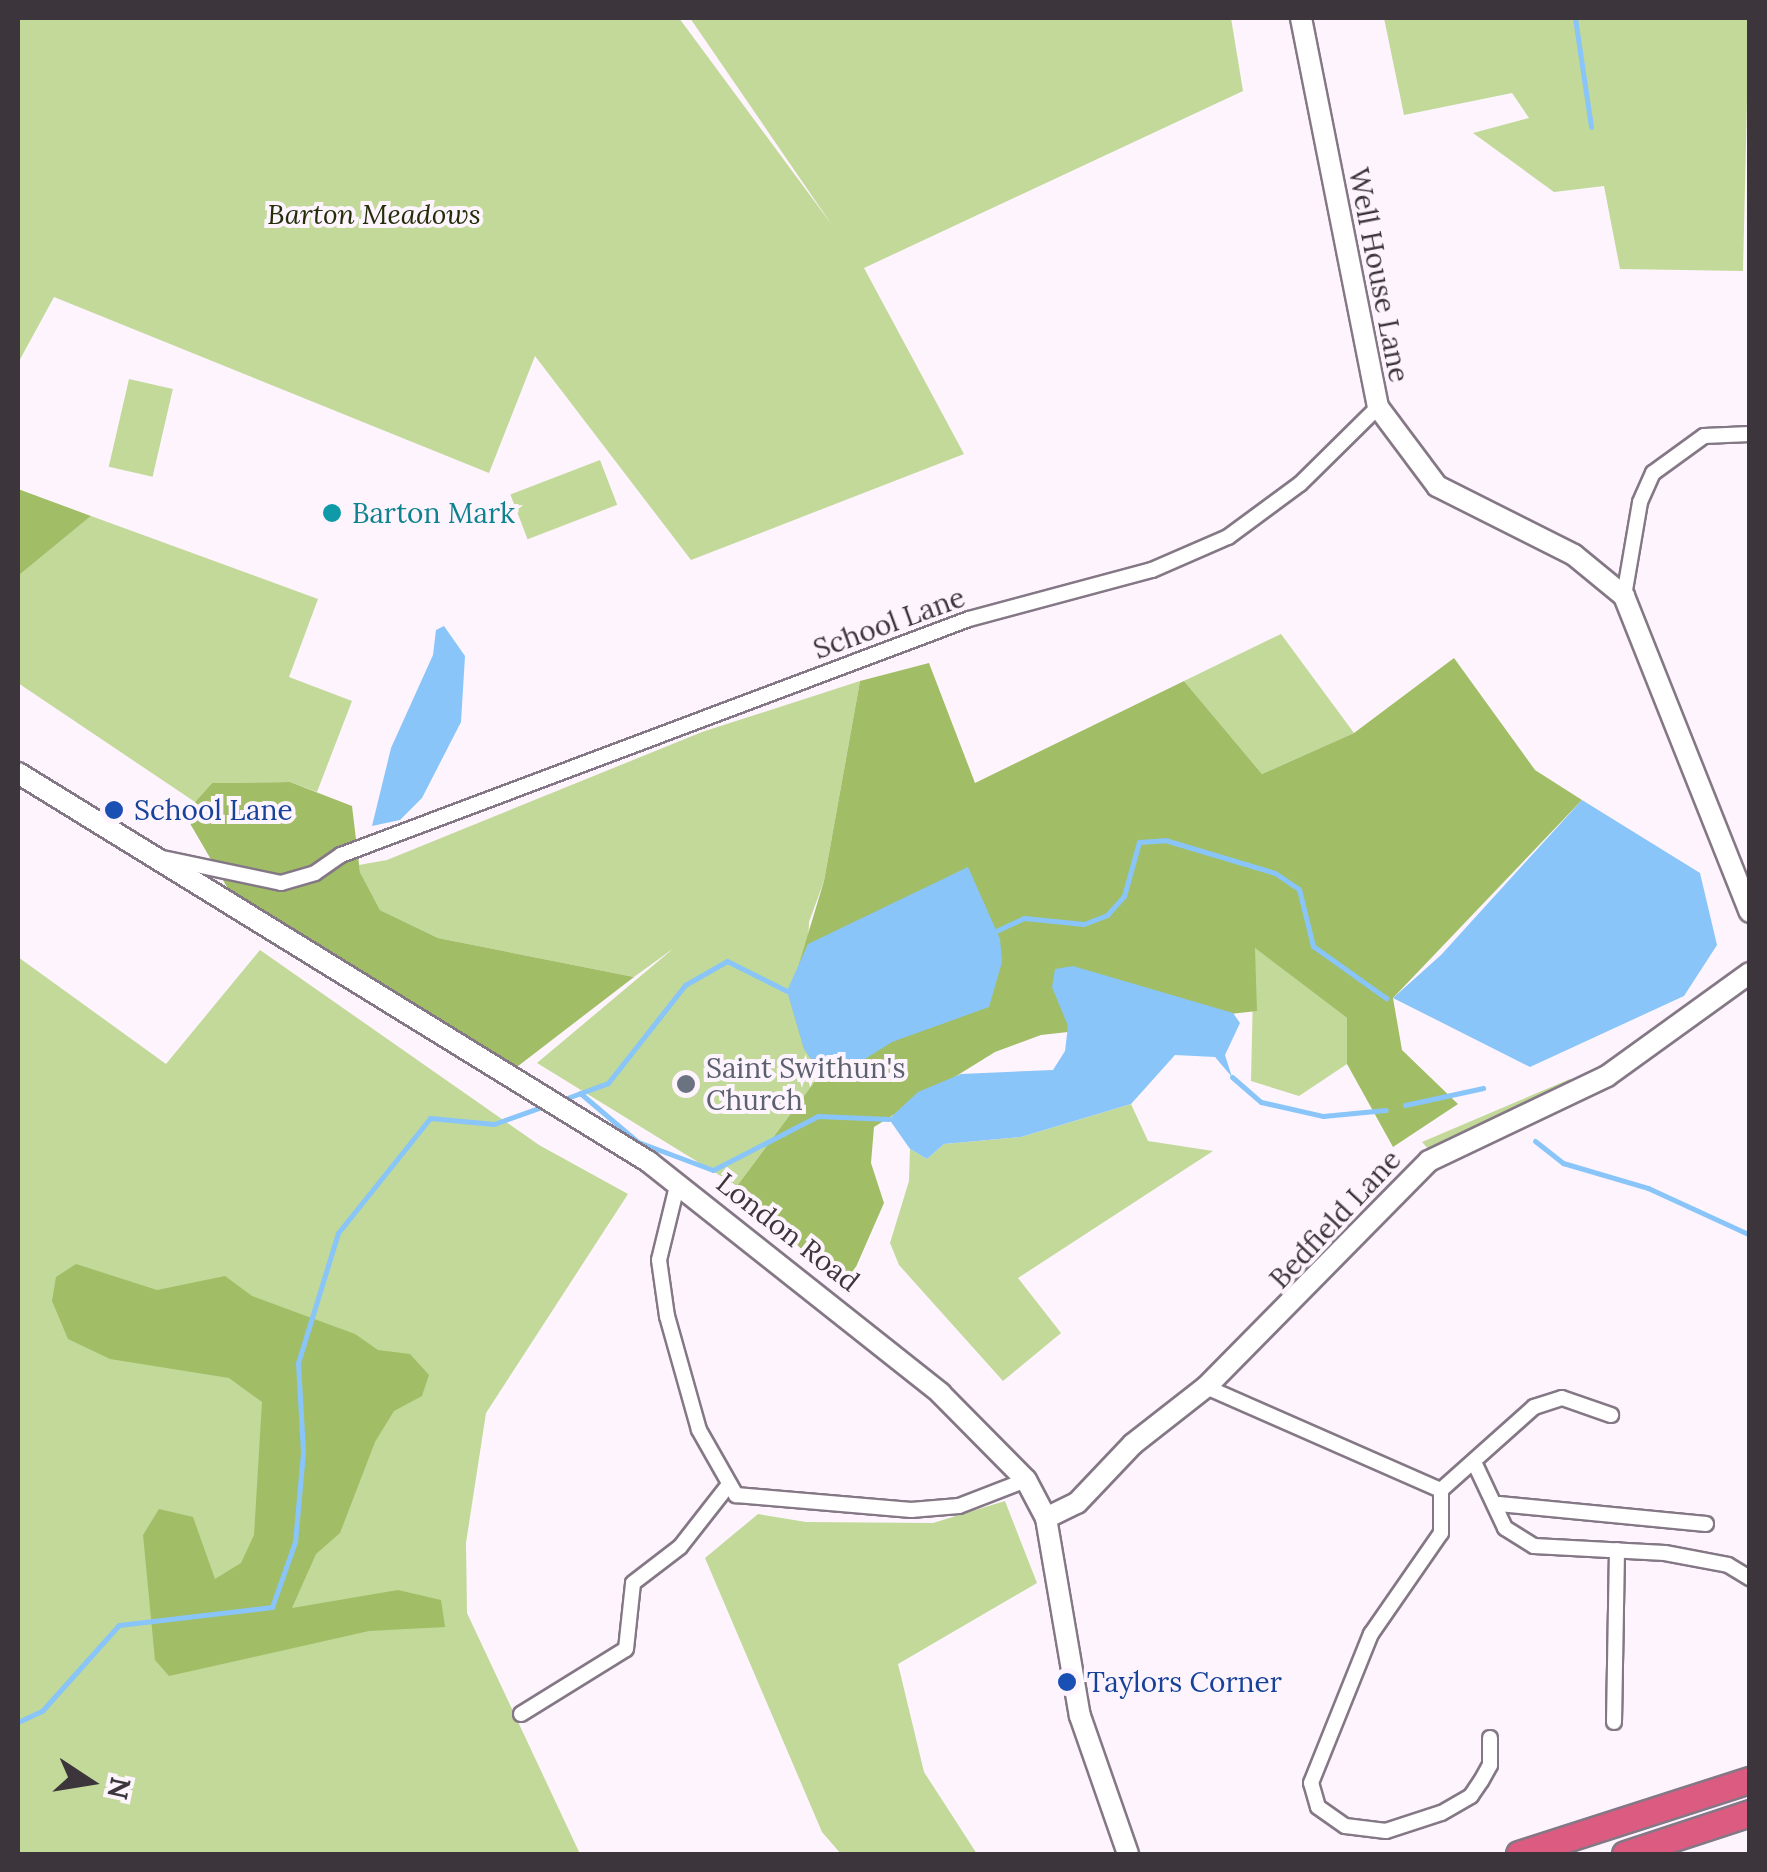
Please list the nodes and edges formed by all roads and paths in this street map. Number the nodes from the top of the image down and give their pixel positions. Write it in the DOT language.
graph roads {
  1 [pos="1301,18"];
  2 [pos="1378,407"];
  3 [pos="1750,434"];
  4 [pos="1624,596"];
  5 [pos="18,773"];
  6 [pos="157,858"];
  7 [pos="1750,912"];
  8 [pos="1750,973"];
  9 [pos="678,1182"];
  10 [pos="1206,1387"];
  11 [pos="1611,1415"];
  12 [pos="1474,1462"];
  13 [pos="1026,1480"];
  14 [pos="727,1486"];
  15 [pos="1442,1490"];
  16 [pos="1499,1504"];
  17 [pos="1046,1518"];
  18 [pos="1706,1524"];
  19 [pos="1617,1550"];
  20 [pos="1750,1578"];
  21 [pos="521,1714"];
  22 [pos="1614,1722"];
  23 [pos="1490,1738"];
  24 [pos="1750,1780"];
  25 [pos="1750,1813"];
  26 [pos="1128,1854"];
  27 [pos="1520,1854"];
  28 [pos="1625,1854"];
  1 -- 2 [label="street, Well House Lane"];
  2 -- 4 [label="street, Well House Lane"];
  2 -- 6 [label="street, School Lane"];
  3 -- 4 [label="street"];
  4 -- 7 [label="street"];
  5 -- 6 [label="street, London Road"];
  6 -- 9 [label="street, London Road"];
  8 -- 10 [label="street, Bedfield Lane"];
  9 -- 13 [label="street, London Road"];
  9 -- 14 [label="street"];
  10 -- 15 [label="street"];
  10 -- 17 [label="street, Bedfield Lane"];
  11 -- 12 [label="street"];
  12 -- 15 [label="street"];
  12 -- 16 [label="street"];
  13 -- 14 [label="street"];
  13 -- 17 [label="street, London Road"];
  14 -- 21 [label="street"];
  15 -- 23 [label="street"];
  16 -- 18 [label="street"];
  16 -- 19 [label="street"];
  17 -- 26 [label="street, London Road"];
  19 -- 20 [label="street"];
  19 -- 22 [label="street"];
  24 -- 27 [label="highway"];
  25 -- 28 [label="highway"];
}
